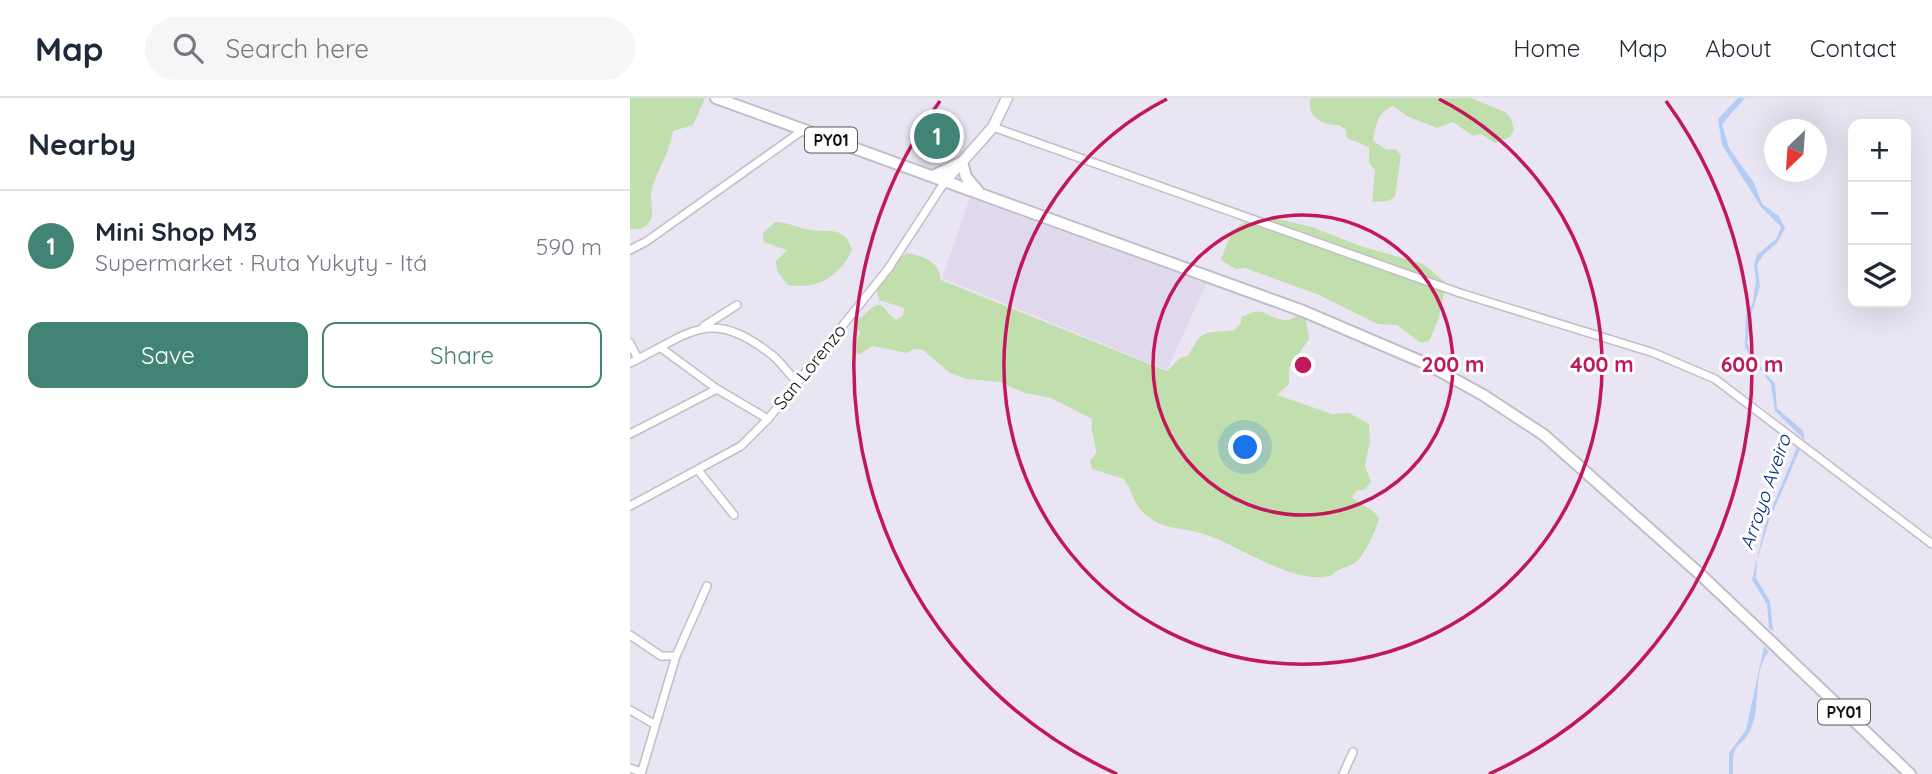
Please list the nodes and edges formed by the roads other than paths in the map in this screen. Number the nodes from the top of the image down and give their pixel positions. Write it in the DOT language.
graph roads {
  1 [pos="716,98"];
  2 [pos="1007,98"];
  3 [pos="993,127"];
  4 [pos="803,130"];
  5 [pos="962,162"];
  6 [pos="933,176"];
  7 [pos="946,180"];
  8 [pos="980,193"];
  9 [pos="630,250"];
  10 [pos="737,305"];
  11 [pos="704,326"];
  12 [pos="630,343"];
  13 [pos="662,348"];
  14 [pos="638,359"];
  15 [pos="630,363"];
  16 [pos="798,382"];
  17 [pos="717,389"];
  18 [pos="768,419"];
  19 [pos="630,434"];
  20 [pos="698,470"];
  21 [pos="630,506"];
  22 [pos="734,515"];
  23 [pos="1932,544"];
  24 [pos="707,586"];
  25 [pos="630,635"];
  26 [pos="676,656"];
  27 [pos="630,710"];
  28 [pos="654,724"];
  29 [pos="1353,752"];
  30 [pos="630,768"];
  31 [pos="641,773"];
  32 [pos="1343,774"];
  33 [pos="1910,774"];
  1 -- 4 [label="highway, PY01"];
  2 -- 3 [label="main road"];
  3 -- 5 [label="main road"];
  3 -- 23 [label="street"];
  4 -- 6 [label="highway, PY01"];
  4 -- 9 [label="street"];
  5 -- 6 [label="highway"];
  5 -- 7 [label="main road"];
  5 -- 8 [label="highway"];
  6 -- 7 [label="highway, PY01"];
  7 -- 8 [label="highway, PY01"];
  7 -- 16 [label="street, San Lorenzo"];
  8 -- 33 [label="highway, PY01"];
  10 -- 11 [label="street"];
  11 -- 13 [label="street"];
  11 -- 16 [label="street"];
  12 -- 14 [label="street"];
  13 -- 14 [label="street"];
  13 -- 17 [label="street"];
  14 -- 15 [label="street"];
  16 -- 18 [label="street, San Lorenzo"];
  17 -- 18 [label="street"];
  17 -- 19 [label="street"];
  18 -- 20 [label="street, San Lorenzo"];
  20 -- 21 [label="street, San Lorenzo"];
  20 -- 22 [label="street"];
  24 -- 26 [label="street"];
  25 -- 26 [label="street"];
  26 -- 28 [label="street"];
  27 -- 28 [label="street"];
  28 -- 31 [label="street"];
  29 -- 32 [label="street"];
  30 -- 31 [label="street"];
}
